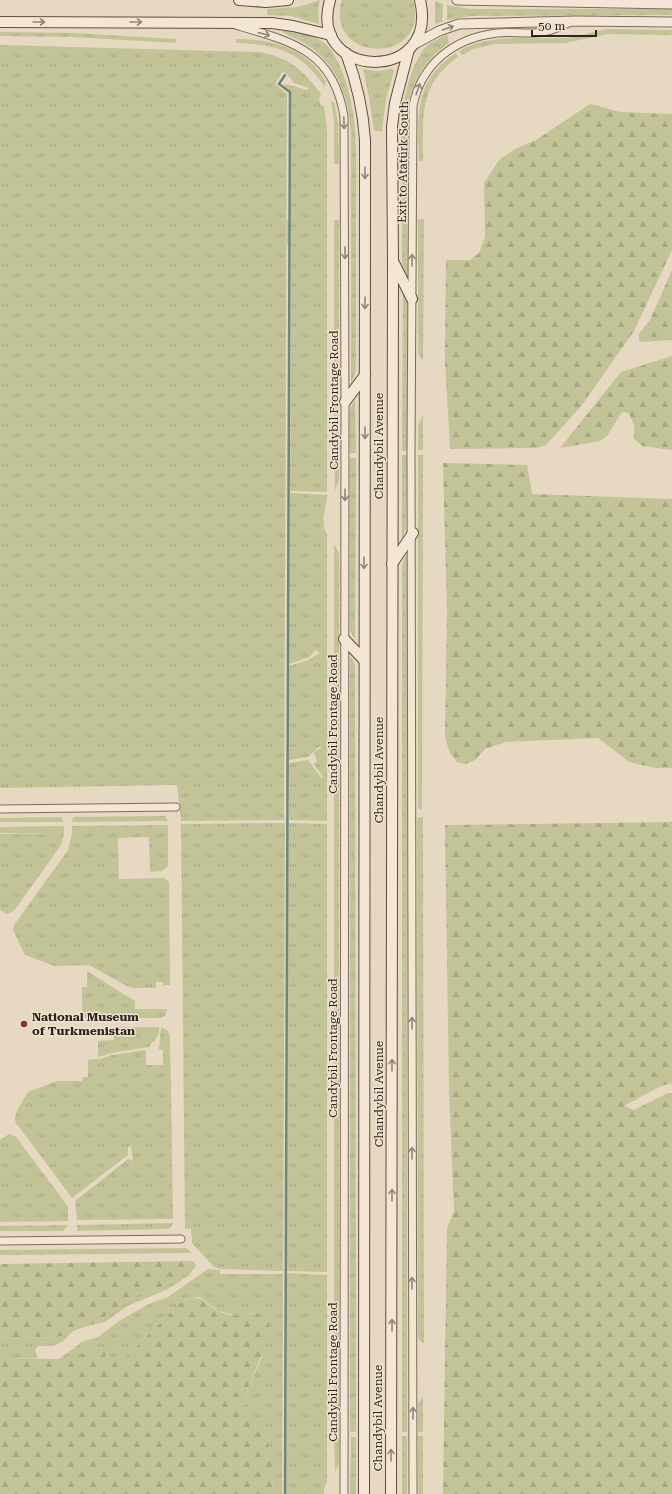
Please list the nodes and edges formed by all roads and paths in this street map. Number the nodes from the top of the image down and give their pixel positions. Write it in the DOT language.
graph roads {
  1 [pos="239,0"];
  2 [pos="288,0"];
  3 [pos="330,0"];
  4 [pos="420,0"];
  5 [pos="457,0"];
  6 [pos="523,0"];
  7 [pos="672,4"];
  8 [pos="576,21"];
  9 [pos="0,22"];
  10 [pos="672,22"];
  11 [pos="227,23"];
  12 [pos="331,34"];
  13 [pos="411,47"];
  14 [pos="346,53"];
  15 [pos="393,261"];
  16 [pos="412,299"];
  17 [pos="365,375"];
  18 [pos="345,402"];
  19 [pos="413,533"];
  20 [pos="392,564"];
  21 [pos="344,639"];
  22 [pos="364,660"];
  23 [pos="176,807"];
  24 [pos="0,809"];
  25 [pos="181,1239"];
  26 [pos="0,1241"];
  27 [pos="344,1494"];
  28 [pos="364,1494"];
  29 [pos="391,1494"];
  30 [pos="413,1494"];
  1 -- 2 [label="main road"];
  3 -- 12 [label="main road"];
  4 -- 13 [label="main road, Chandybil Avenue"];
  5 -- 6 [label="street"];
  6 -- 7 [label="street"];
  8 -- 10 [label="street"];
  13 -- 8 [label="street, one-way"];
  16 -- 8 [label="street, Exit to Atatürk South, one-way"];
  9 -- 11 [label="main road, one-way"];
  11 -- 12 [label="main road"];
  11 -- 18 [label="street, Candybil Frontage Road, one-way"];
  12 -- 14 [label="main road"];
  13 -- 14 [label="main road"];
  13 -- 15 [label="main road, Chandybil Avenue"];
  14 -- 17 [label="main road, Chandybil Avenue, one-way"];
  15 -- 16 [label="main road"];
  15 -- 20 [label="main road, Chandybil Avenue"];
  16 -- 19 [label="street"];
  17 -- 18 [label="main road"];
  17 -- 22 [label="main road, Chandybil Avenue, one-way"];
  18 -- 21 [label="street, Candybil Frontage Road, one-way"];
  19 -- 20 [label="main road"];
  30 -- 19 [label="street, one-way"];
  29 -- 20 [label="main road, Chandybil Avenue, one-way"];
  21 -- 22 [label="main road"];
  21 -- 27 [label="street, Candybil Frontage Road"];
  22 -- 28 [label="main road, Chandybil Avenue"];
  23 -- 24 [label="street"];
  25 -- 26 [label="street"];
}
